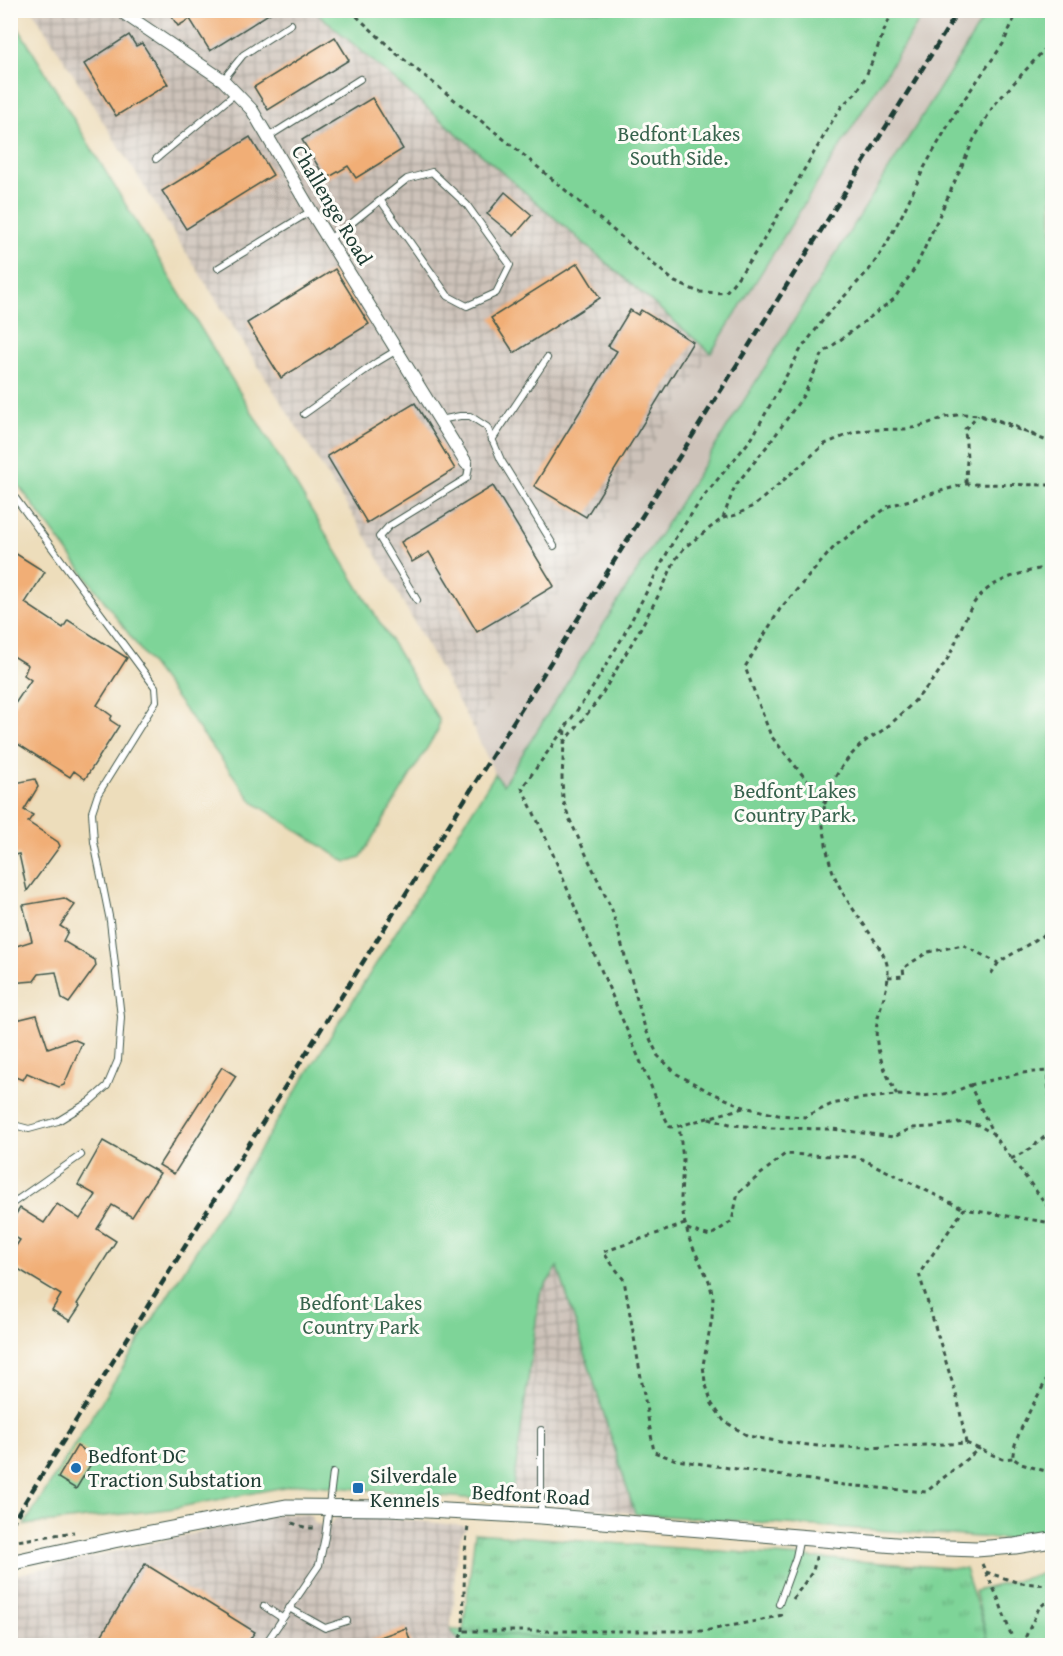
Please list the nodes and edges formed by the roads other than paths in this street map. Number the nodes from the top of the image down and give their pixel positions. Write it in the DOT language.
graph roads {
  1 [pos="119,10"];
  2 [pos="291,24"];
  3 [pos="360,79"];
  4 [pos="223,80"];
  5 [pos="237,93"];
  6 [pos="268,137"];
  7 [pos="156,159"];
  8 [pos="381,201"];
  9 [pos="311,211"];
  10 [pos="329,239"];
  11 [pos="218,268"];
  12 [pos="397,350"];
  13 [pos="546,358"];
  14 [pos="304,414"];
  15 [pos="440,420"];
  16 [pos="492,440"];
  17 [pos="466,463"];
  18 [pos="10,491"];
  19 [pos="554,546"];
  20 [pos="417,600"];
  21 [pos="10,1124"];
  22 [pos="81,1155"];
  23 [pos="10,1205"];
  24 [pos="541,1430"];
  25 [pos="333,1473"];
  26 [pos="328,1507"];
  27 [pos="541,1516"];
  28 [pos="800,1536"];
  29 [pos="1053,1540"];
  30 [pos="10,1563"];
  31 [pos="779,1605"];
  32 [pos="264,1606"];
  33 [pos="289,1608"];
  34 [pos="282,1618"];
  35 [pos="347,1621"];
  36 [pos="264,1646"];
  1 -- 4 [label="street, Challenge Road"];
  2 -- 4 [label="lane"];
  3 -- 6 [label="lane"];
  4 -- 5 [label="street, Challenge Road"];
  5 -- 6 [label="street, Challenge Road"];
  5 -- 7 [label="lane"];
  6 -- 9 [label="street, Challenge Road"];
  8 -- 8 [label="lane"];
  8 -- 10 [label="lane"];
  9 -- 10 [label="street, Challenge Road"];
  9 -- 11 [label="lane"];
  10 -- 12 [label="street, Challenge Road"];
  12 -- 14 [label="lane"];
  12 -- 15 [label="street, Challenge Road"];
  13 -- 16 [label="lane"];
  15 -- 16 [label="lane"];
  15 -- 17 [label="street, Challenge Road"];
  16 -- 19 [label="lane"];
  17 -- 20 [label="lane"];
  18 -- 21 [label="lane"];
  22 -- 23 [label="lane"];
  24 -- 27 [label="lane"];
  25 -- 26 [label="lane"];
  26 -- 27 [label="street, Bedfont Road"];
  26 -- 30 [label="street, Bedfont Road"];
  26 -- 33 [label="lane"];
  27 -- 28 [label="street, Bedfont Road"];
  28 -- 29 [label="street, Bedfont Road"];
  28 -- 31 [label="lane"];
  32 -- 34 [label="lane"];
  33 -- 34 [label="lane"];
  33 -- 35 [label="lane"];
  34 -- 36 [label="lane"];
}
